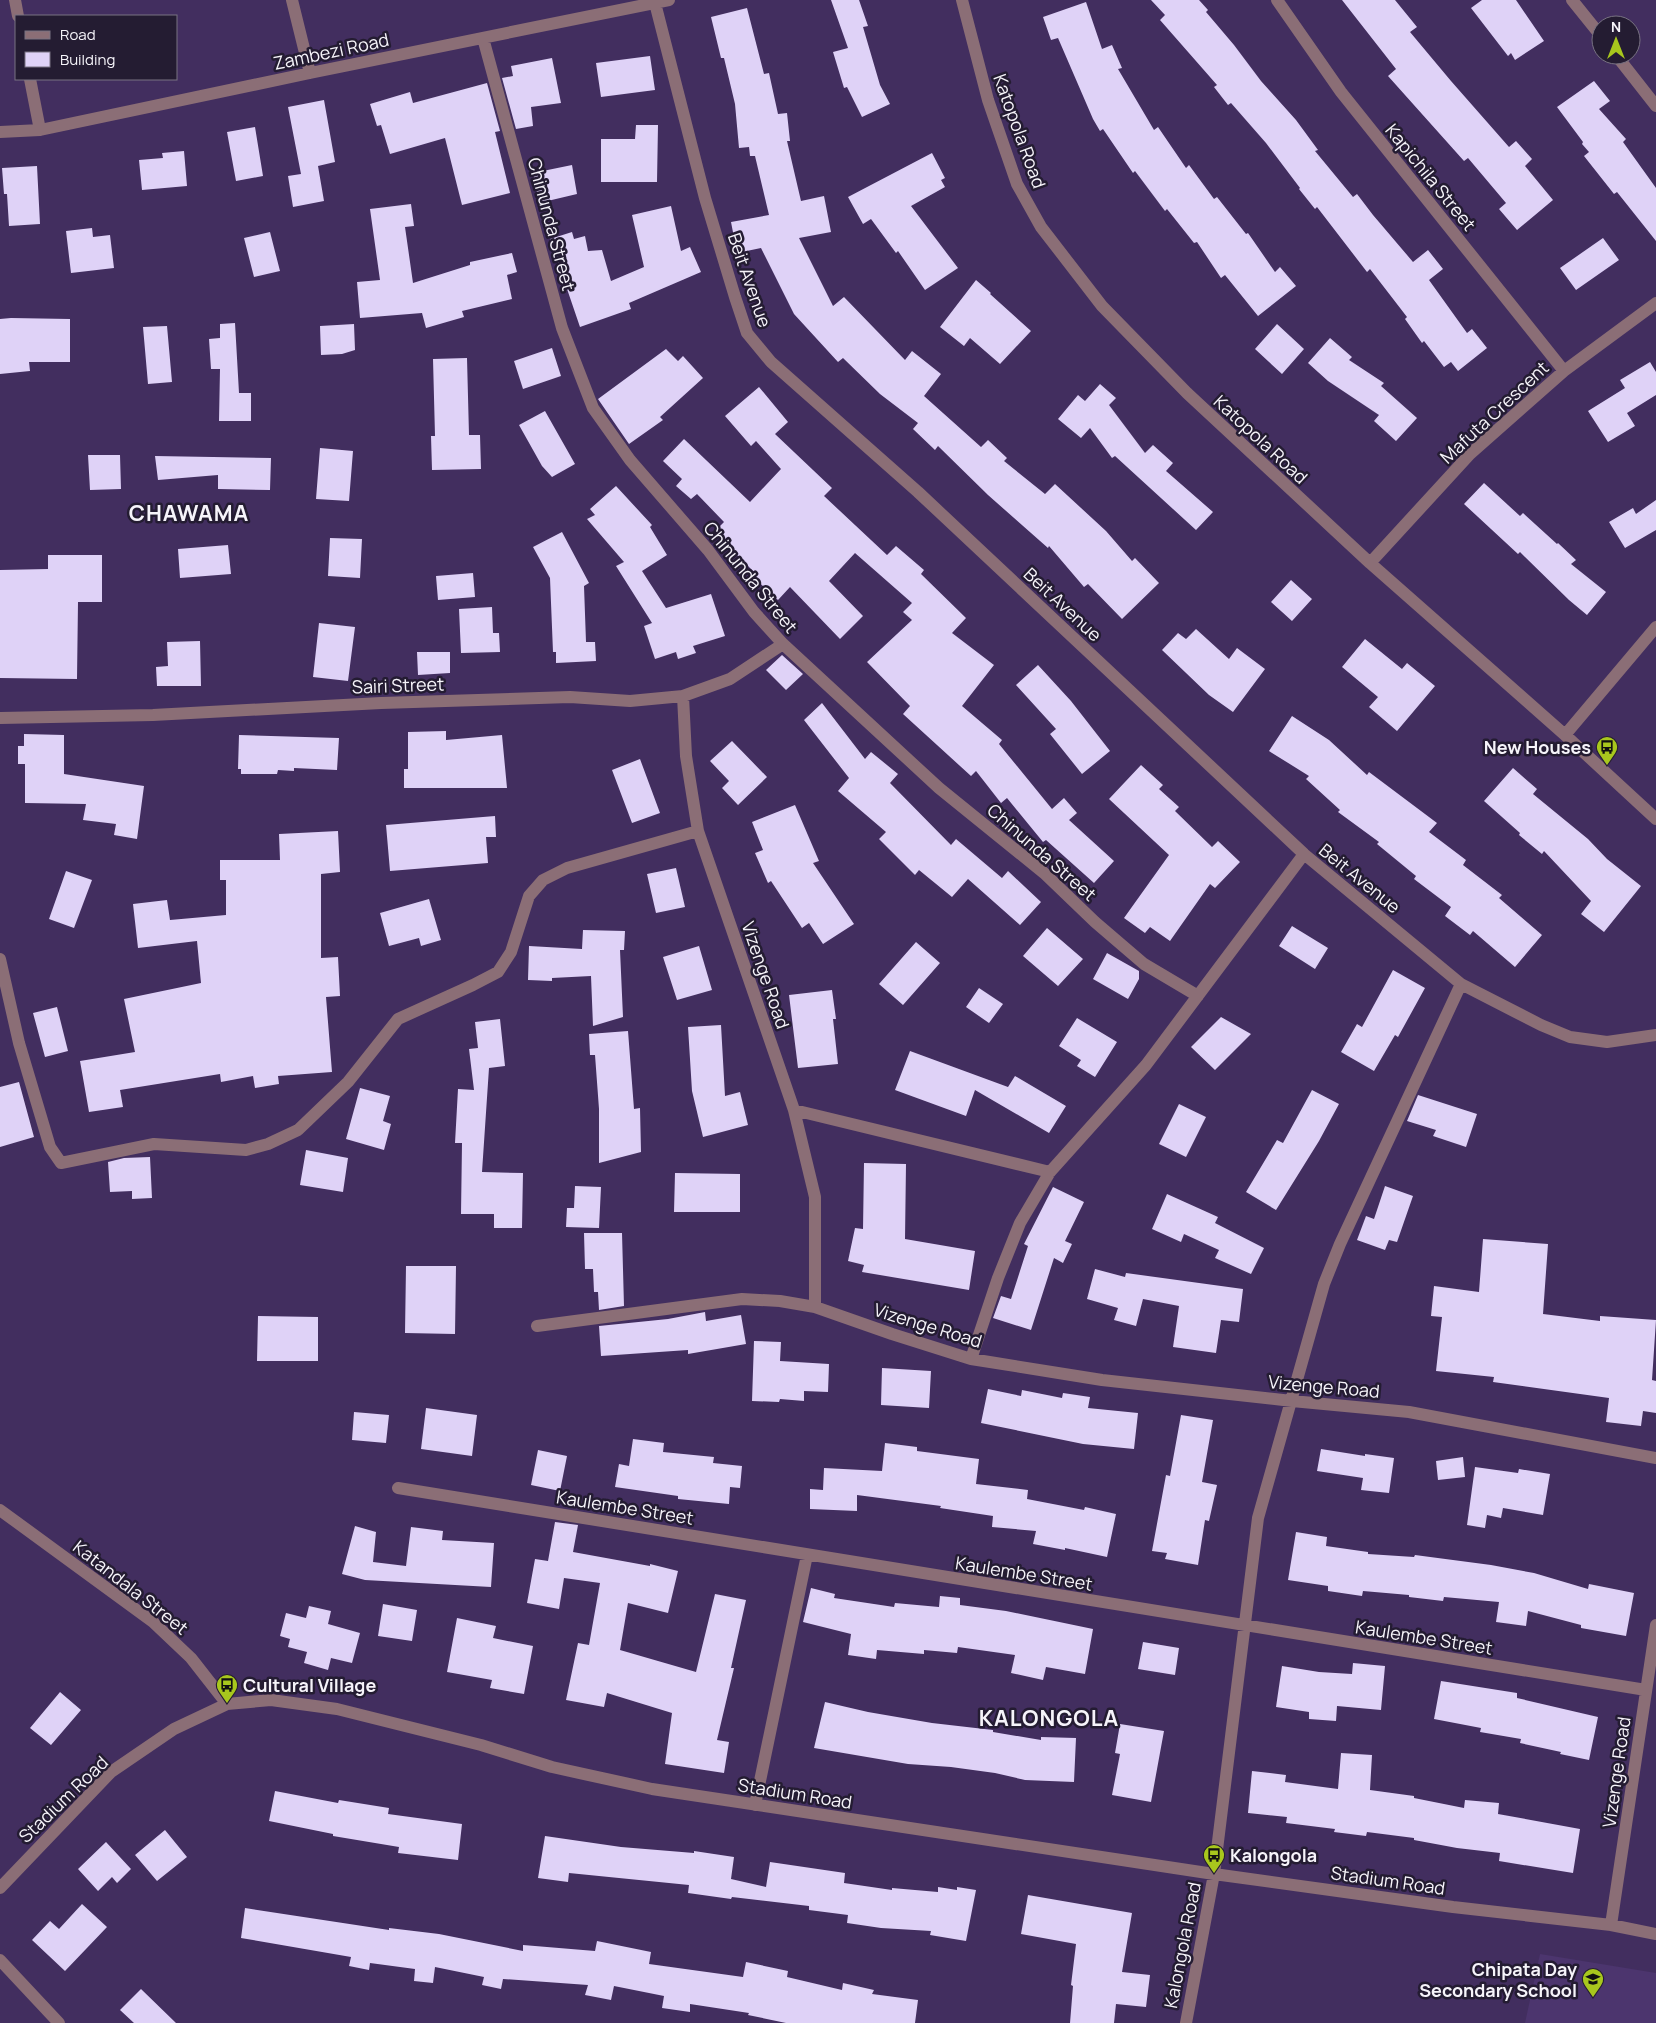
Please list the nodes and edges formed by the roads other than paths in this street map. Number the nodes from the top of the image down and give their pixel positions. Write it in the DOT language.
graph roads {
  1 [pos="14,0"];
  2 [pos="292,0"];
  3 [pos="669,0"];
  4 [pos="962,0"];
  5 [pos="1277,0"];
  6 [pos="1572,0"];
  7 [pos="656,3"];
  8 [pos="18,15"];
  9 [pos="1591,24"];
  10 [pos="483,38"];
  11 [pos="1624,65"];
  12 [pos="310,73"];
  13 [pos="30,80"];
  14 [pos="1656,106"];
  15 [pos="40,130"];
  16 [pos="0,132"];
  17 [pos="1656,303"];
  18 [pos="1564,371"];
  19 [pos="1370,563"];
  20 [pos="1656,627"];
  21 [pos="783,644"];
  22 [pos="683,696"];
  23 [pos="0,718"];
  24 [pos="1566,735"];
  25 [pos="1656,819"];
  26 [pos="698,831"];
  27 [pos="1304,854"];
  28 [pos="0,959"];
  29 [pos="1461,984"];
  30 [pos="1198,996"];
  31 [pos="1656,1035"];
  32 [pos="794,1110"];
  33 [pos="1050,1172"];
  34 [pos="815,1307"];
  35 [pos="537,1326"];
  36 [pos="971,1359"];
  37 [pos="1292,1401"];
  38 [pos="1656,1458"];
  39 [pos="398,1488"];
  40 [pos="0,1510"];
  41 [pos="807,1556"];
  42 [pos="1656,1625"];
  43 [pos="1244,1626"];
  44 [pos="1646,1690"];
  45 [pos="227,1704"];
  46 [pos="755,1805"];
  47 [pos="1214,1874"];
  48 [pos="0,1888"];
  49 [pos="1611,1925"];
  50 [pos="1656,1934"];
  51 [pos="0,1960"];
  52 [pos="59,2023"];
  53 [pos="1186,2023"];
  1 -- 8 [label="street"];
  2 -- 12 [label="street"];
  3 -- 7 [label="street, Zambezi Road"];
  4 -- 19 [label="street, Katopola Road"];
  5 -- 18 [label="street, Kapichila Street"];
  6 -- 9 [label="street"];
  7 -- 10 [label="street, Zambezi Road"];
  7 -- 27 [label="street, Beit Avenue"];
  10 -- 12 [label="street, Zambezi Road"];
  10 -- 21 [label="street, Chinunda Street"];
  11 -- 14 [label="street"];
  12 -- 15 [label="street, Zambezi Road"];
  13 -- 15 [label="street"];
  15 -- 16 [label="street, Zambezi Road"];
  17 -- 18 [label="street, Mafuta Crescent"];
  18 -- 19 [label="street, Mafuta Crescent"];
  19 -- 24 [label="street, Katopola Road"];
  20 -- 24 [label="street"];
  21 -- 22 [label="street, Sairi Street"];
  21 -- 30 [label="street, Chinunda Street"];
  22 -- 23 [label="street, Sairi Street"];
  22 -- 26 [label="street, Vizenge Road"];
  24 -- 25 [label="street, Katopola Road"];
  26 -- 28 [label="street"];
  26 -- 32 [label="street, Vizenge Road"];
  27 -- 29 [label="street, Beit Avenue"];
  27 -- 30 [label="street"];
  29 -- 31 [label="street, Beit Avenue"];
  29 -- 37 [label="street, Kalongola Road"];
  30 -- 33 [label="street"];
  32 -- 33 [label="street"];
  32 -- 34 [label="street, Vizenge Road"];
  33 -- 36 [label="street"];
  34 -- 35 [label="street"];
  34 -- 36 [label="street, Vizenge Road"];
  36 -- 37 [label="street, Vizenge Road"];
  37 -- 38 [label="street, Vizenge Road"];
  37 -- 43 [label="street, Kalongola Road"];
  39 -- 41 [label="street, Kaulembe Street"];
  40 -- 45 [label="street, Katandala Street"];
  41 -- 43 [label="street, Kaulembe Street"];
  41 -- 46 [label="street"];
  42 -- 44 [label="street, Vizenge Road"];
  43 -- 44 [label="street, Kaulembe Street"];
  43 -- 47 [label="street, Kalongola Road"];
  44 -- 49 [label="street, Vizenge Road"];
  45 -- 46 [label="street, Stadium Road"];
  45 -- 48 [label="street, Stadium Road"];
  46 -- 47 [label="street, Stadium Road"];
  47 -- 49 [label="street, Stadium Road"];
  47 -- 53 [label="street, Kalongola Road"];
  49 -- 50 [label="street, Stadium Road"];
  51 -- 52 [label="street"];
}
